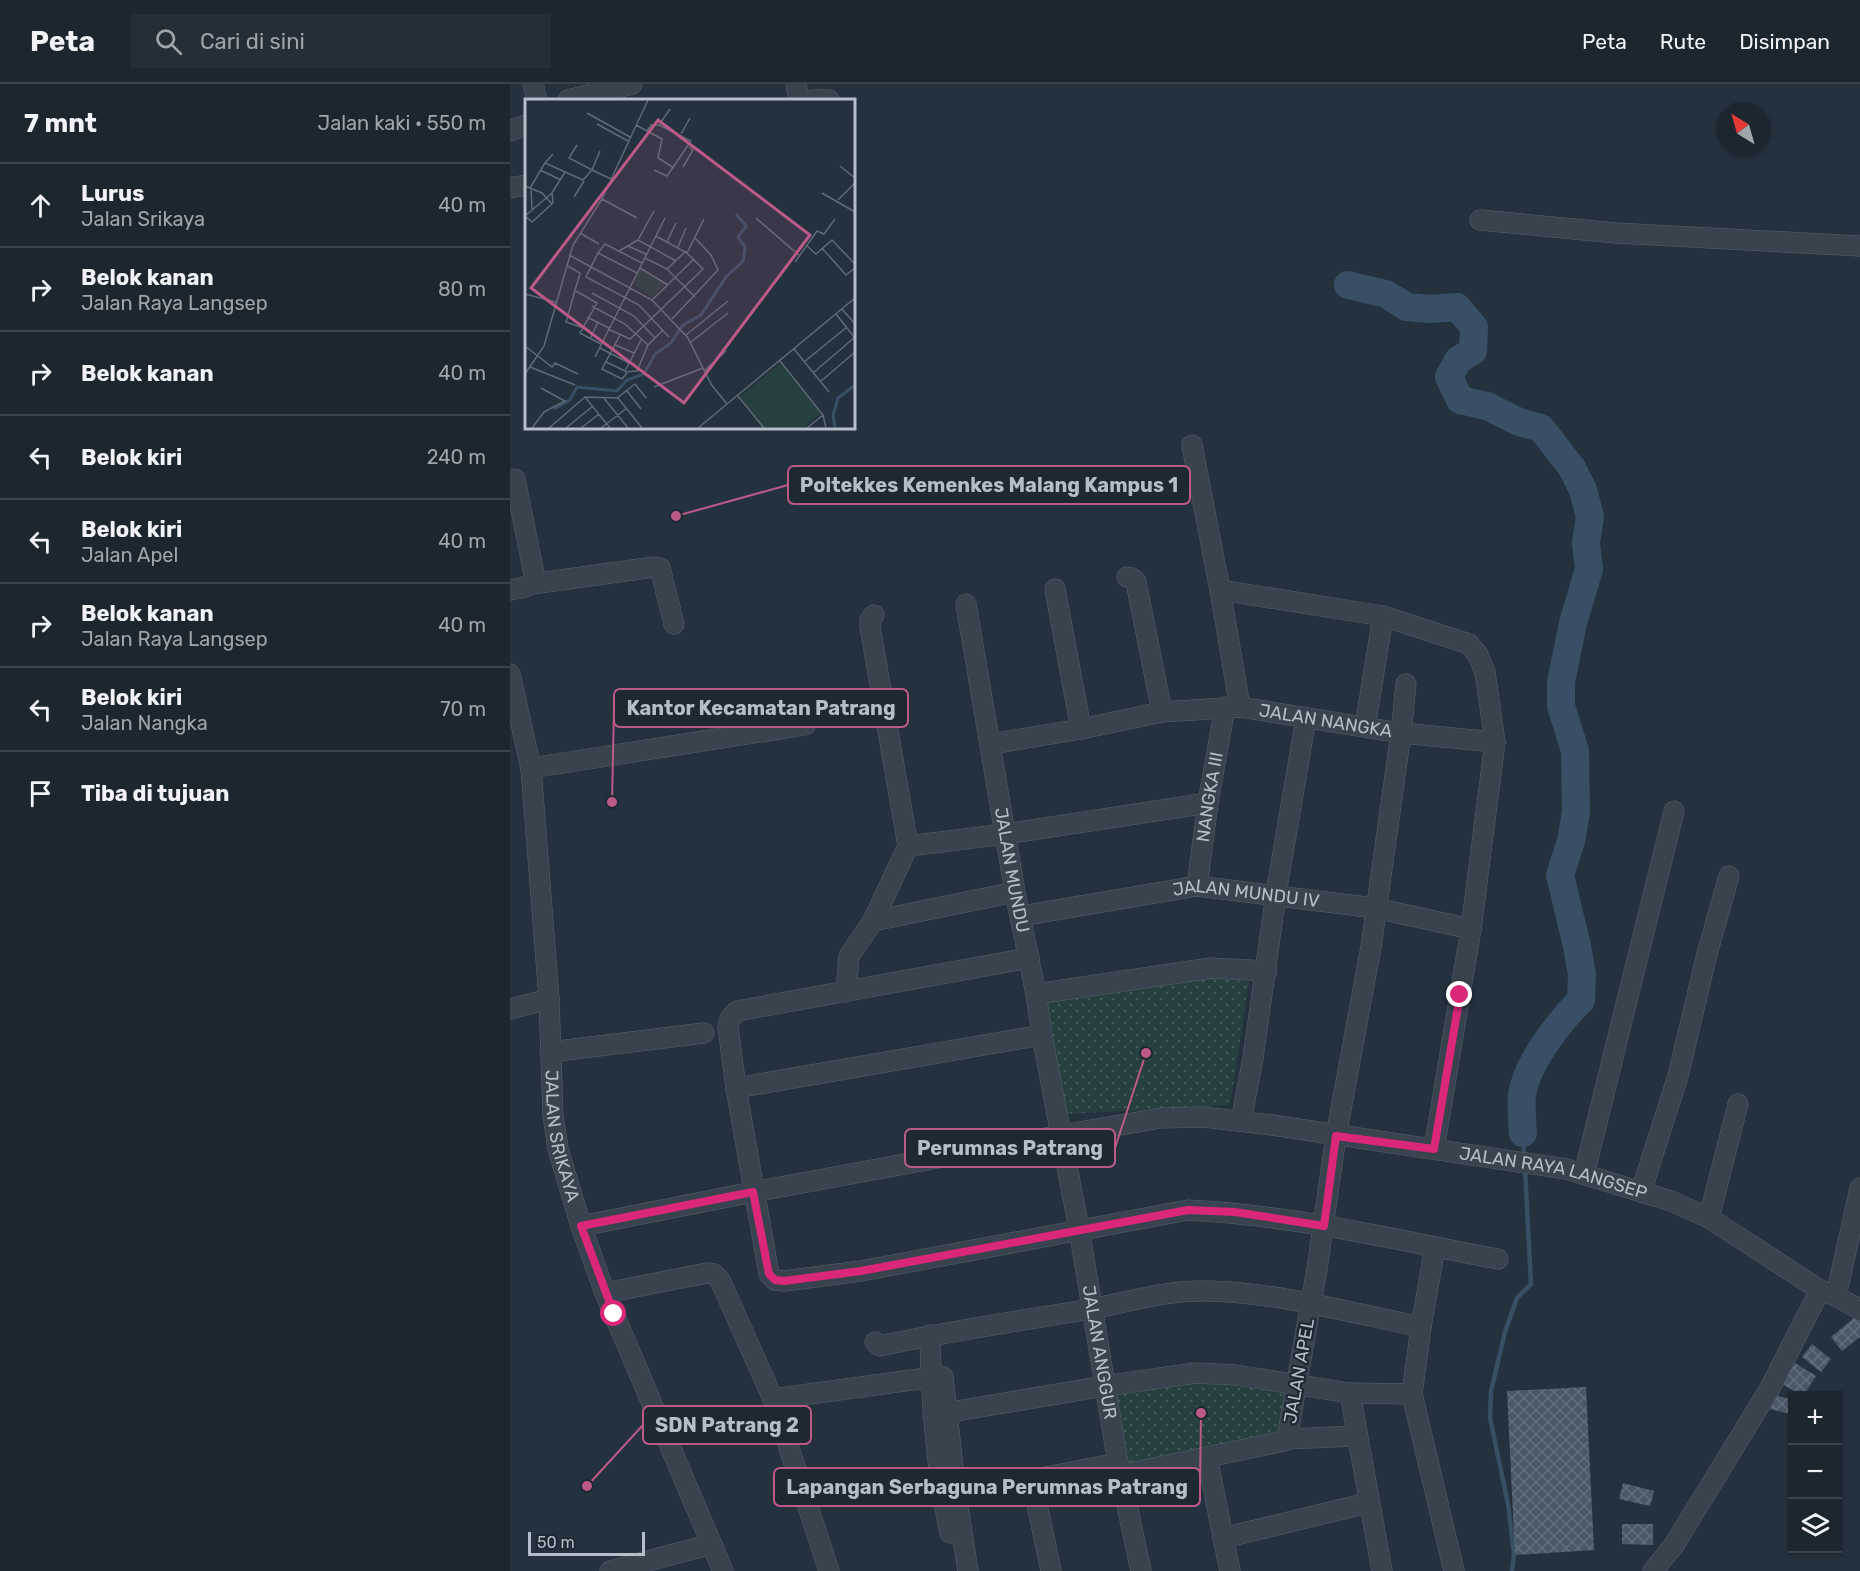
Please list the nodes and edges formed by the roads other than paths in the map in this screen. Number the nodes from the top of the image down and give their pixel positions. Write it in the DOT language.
graph roads {
  1 [pos="533,84"];
  2 [pos="632,84"];
  3 [pos="796,84"];
  4 [pos="537,99"];
  5 [pos="572,99"];
  6 [pos="799,99"];
  7 [pos="525,124"];
  8 [pos="510,131"];
  9 [pos="525,185"];
  10 [pos="510,189"];
  11 [pos="1480,220"];
  12 [pos="1860,246"];
  13 [pos="1192,445"];
  14 [pos="515,479"];
  15 [pos="1127,577"];
  16 [pos="532,584"];
  17 [pos="1055,589"];
  18 [pos="510,590"];
  19 [pos="1220,590"];
  20 [pos="966,604"];
  21 [pos="874,615"];
  22 [pos="1383,616"];
  23 [pos="674,624"];
  24 [pos="510,674"];
  25 [pos="1406,684"];
  26 [pos="1232,707"];
  27 [pos="1162,712"];
  28 [pos="1306,718"];
  29 [pos="805,725"];
  30 [pos="1365,727"];
  31 [pos="1081,729"];
  32 [pos="1401,733"];
  33 [pos="1495,742"];
  34 [pos="991,744"];
  35 [pos="531,768"];
  36 [pos="1208,803"];
  37 [pos="1674,811"];
  38 [pos="1005,834"];
  39 [pos="908,846"];
  40 [pos="1729,876"];
  41 [pos="1197,886"];
  42 [pos="1015,892"];
  43 [pos="1276,894"];
  44 [pos="1375,908"];
  45 [pos="1021,916"];
  46 [pos="873,921"];
  47 [pos="1471,929"];
  48 [pos="1029,958"];
  49 [pos="1267,971"];
  50 [pos="846,992"];
  51 [pos="1036,994"];
  52 [pos="549,999"];
  53 [pos="510,1009"];
  54 [pos="704,1033"];
  55 [pos="1042,1035"];
  56 [pos="550,1052"];
  57 [pos="736,1088"];
  58 [pos="1738,1104"];
  59 [pos="1241,1122"];
  60 [pos="1062,1135"];
  61 [pos="1336,1136"];
  62 [pos="1434,1149"];
  63 [pos="1584,1174"];
  64 [pos="1860,1188"];
  65 [pos="753,1192"];
  66 [pos="1641,1192"];
  67 [pos="1709,1218"];
  68 [pos="581,1226"];
  69 [pos="1324,1226"];
  70 [pos="1079,1229"];
  71 [pos="1435,1248"];
  72 [pos="1498,1259"];
  73 [pos="605,1293"];
  74 [pos="1828,1293"];
  75 [pos="1311,1305"];
  76 [pos="1092,1308"];
  77 [pos="1860,1310"];
  78 [pos="1421,1327"];
  79 [pos="930,1335"];
  80 [pos="875,1342"];
  81 [pos="931,1377"];
  82 [pos="1297,1384"];
  83 [pos="1105,1386"];
  84 [pos="1350,1393"];
  85 [pos="1412,1394"];
  86 [pos="773,1399"];
  87 [pos="940,1414"];
  88 [pos="1357,1436"];
  89 [pos="1286,1439"];
  90 [pos="1207,1457"];
  91 [pos="1120,1469"];
  92 [pos="1032,1480"];
  93 [pos="949,1496"];
  94 [pos="1368,1503"];
  95 [pos="1223,1538"];
  96 [pos="712,1544"];
  97 [pos="822,1569"];
  98 [pos="610,1571"];
  99 [pos="723,1571"];
  100 [pos="957,1571"];
  101 [pos="968,1571"];
  102 [pos="1051,1571"];
  103 [pos="1141,1571"];
  104 [pos="1230,1571"];
  105 [pos="1382,1571"];
  106 [pos="1454,1571"];
  107 [pos="1653,1571"];
  1 -- 4 [label="street"];
  2 -- 5 [label="street"];
  3 -- 6 [label="street"];
  7 -- 8 [label="street"];
  9 -- 10 [label="street"];
  11 -- 12 [label="street"];
  13 -- 19 [label="street, NANGKA III"];
  14 -- 16 [label="street"];
  15 -- 27 [label="street"];
  16 -- 18 [label="street"];
  16 -- 23 [label="street"];
  17 -- 31 [label="street"];
  19 -- 22 [label="street"];
  19 -- 26 [label="street, NANGKA III"];
  20 -- 34 [label="street, JALAN MUNDU"];
  21 -- 39 [label="street"];
  22 -- 30 [label="street"];
  22 -- 33 [label="street"];
  24 -- 35 [label="street, JALAN SRIKAYA"];
  25 -- 32 [label="street"];
  26 -- 27 [label="street, JALAN NANGKA"];
  26 -- 28 [label="street, JALAN NANGKA"];
  26 -- 36 [label="street, NANGKA III"];
  27 -- 31 [label="street, JALAN NANGKA"];
  28 -- 30 [label="street, JALAN NANGKA"];
  28 -- 43 [label="street"];
  29 -- 35 [label="street"];
  30 -- 32 [label="street, JALAN NANGKA"];
  31 -- 34 [label="street, JALAN NANGKA"];
  32 -- 33 [label="street"];
  32 -- 44 [label="street, JALAN NANGKA"];
  33 -- 47 [label="street"];
  34 -- 38 [label="street, JALAN MUNDU"];
  35 -- 52 [label="street, JALAN SRIKAYA"];
  36 -- 38 [label="street"];
  36 -- 41 [label="street, NANGKA III"];
  37 -- 63 [label="street"];
  38 -- 39 [label="street"];
  38 -- 42 [label="street, JALAN MUNDU"];
  39 -- 46 [label="street"];
  40 -- 66 [label="street"];
  41 -- 43 [label="street, JALAN MUNDU IV"];
  41 -- 45 [label="street, JALAN MUNDU IV"];
  42 -- 45 [label="street, JALAN MUNDU"];
  42 -- 46 [label="street"];
  43 -- 44 [label="street, JALAN MUNDU IV"];
  43 -- 49 [label="street"];
  44 -- 47 [label="street, JALAN MUNDU IV"];
  44 -- 61 [label="street, JALAN NANGKA"];
  45 -- 48 [label="street, JALAN MUNDU"];
  46 -- 50 [label="street"];
  47 -- 62 [label="street"];
  48 -- 50 [label="street"];
  48 -- 51 [label="street, JALAN MUNDU"];
  49 -- 51 [label="street"];
  49 -- 59 [label="street"];
  50 -- 57 [label="street"];
  51 -- 55 [label="street, JALAN MUNDU"];
  52 -- 53 [label="street"];
  52 -- 56 [label="street, JALAN SRIKAYA"];
  54 -- 56 [label="street"];
  55 -- 57 [label="street"];
  55 -- 60 [label="street, JALAN MUNDU"];
  56 -- 68 [label="street, JALAN SRIKAYA"];
  57 -- 65 [label="street"];
  58 -- 67 [label="street"];
  59 -- 60 [label="street, JALAN RAYA LANGSEP"];
  59 -- 61 [label="street, JALAN RAYA LANGSEP"];
  60 -- 65 [label="street, JALAN RAYA LANGSEP"];
  60 -- 70 [label="street, JALAN ANGGUR"];
  61 -- 62 [label="street, JALAN RAYA LANGSEP"];
  61 -- 69 [label="street, JALAN APEL"];
  62 -- 63 [label="street, JALAN RAYA LANGSEP"];
  63 -- 66 [label="street, JALAN RAYA LANGSEP"];
  64 -- 74 [label="street"];
  65 -- 68 [label="street, JALAN RAYA LANGSEP"];
  65 -- 70 [label="street"];
  66 -- 67 [label="street, JALAN RAYA LANGSEP"];
  67 -- 74 [label="street, JALAN RAYA LANGSEP"];
  68 -- 73 [label="street, JALAN SRIKAYA"];
  69 -- 70 [label="street"];
  69 -- 71 [label="street"];
  69 -- 75 [label="street, JALAN APEL"];
  70 -- 76 [label="street, JALAN ANGGUR"];
  71 -- 72 [label="street"];
  71 -- 78 [label="street"];
  73 -- 86 [label="street"];
  73 -- 96 [label="street, JALAN SRIKAYA"];
  74 -- 77 [label="street, JALAN RAYA LANGSEP"];
  74 -- 107 [label="street"];
  75 -- 76 [label="street"];
  75 -- 78 [label="street"];
  75 -- 82 [label="street, JALAN APEL"];
  76 -- 79 [label="street"];
  76 -- 83 [label="street, JALAN ANGGUR"];
  78 -- 85 [label="street"];
  79 -- 80 [label="street"];
  79 -- 81 [label="street"];
  81 -- 86 [label="street"];
  81 -- 87 [label="street"];
  82 -- 83 [label="street"];
  82 -- 84 [label="street"];
  82 -- 89 [label="street, JALAN APEL"];
  83 -- 87 [label="street"];
  83 -- 91 [label="street, JALAN ANGGUR"];
  84 -- 85 [label="street"];
  84 -- 88 [label="street"];
  85 -- 106 [label="street"];
  86 -- 97 [label="street"];
  87 -- 93 [label="street"];
  88 -- 89 [label="street"];
  88 -- 94 [label="street"];
  89 -- 90 [label="street, JALAN APEL"];
  90 -- 91 [label="street, JALAN APEL"];
  90 -- 95 [label="street"];
  91 -- 92 [label="street, JALAN APEL"];
  91 -- 103 [label="street, JALAN ANGGUR"];
  92 -- 93 [label="street, JALAN APEL"];
  92 -- 102 [label="street"];
  93 -- 100 [label="street"];
  93 -- 101 [label="street"];
  94 -- 95 [label="street"];
  94 -- 105 [label="street"];
  95 -- 104 [label="street"];
  96 -- 98 [label="street"];
  96 -- 99 [label="street, JALAN SRIKAYA"];
}
